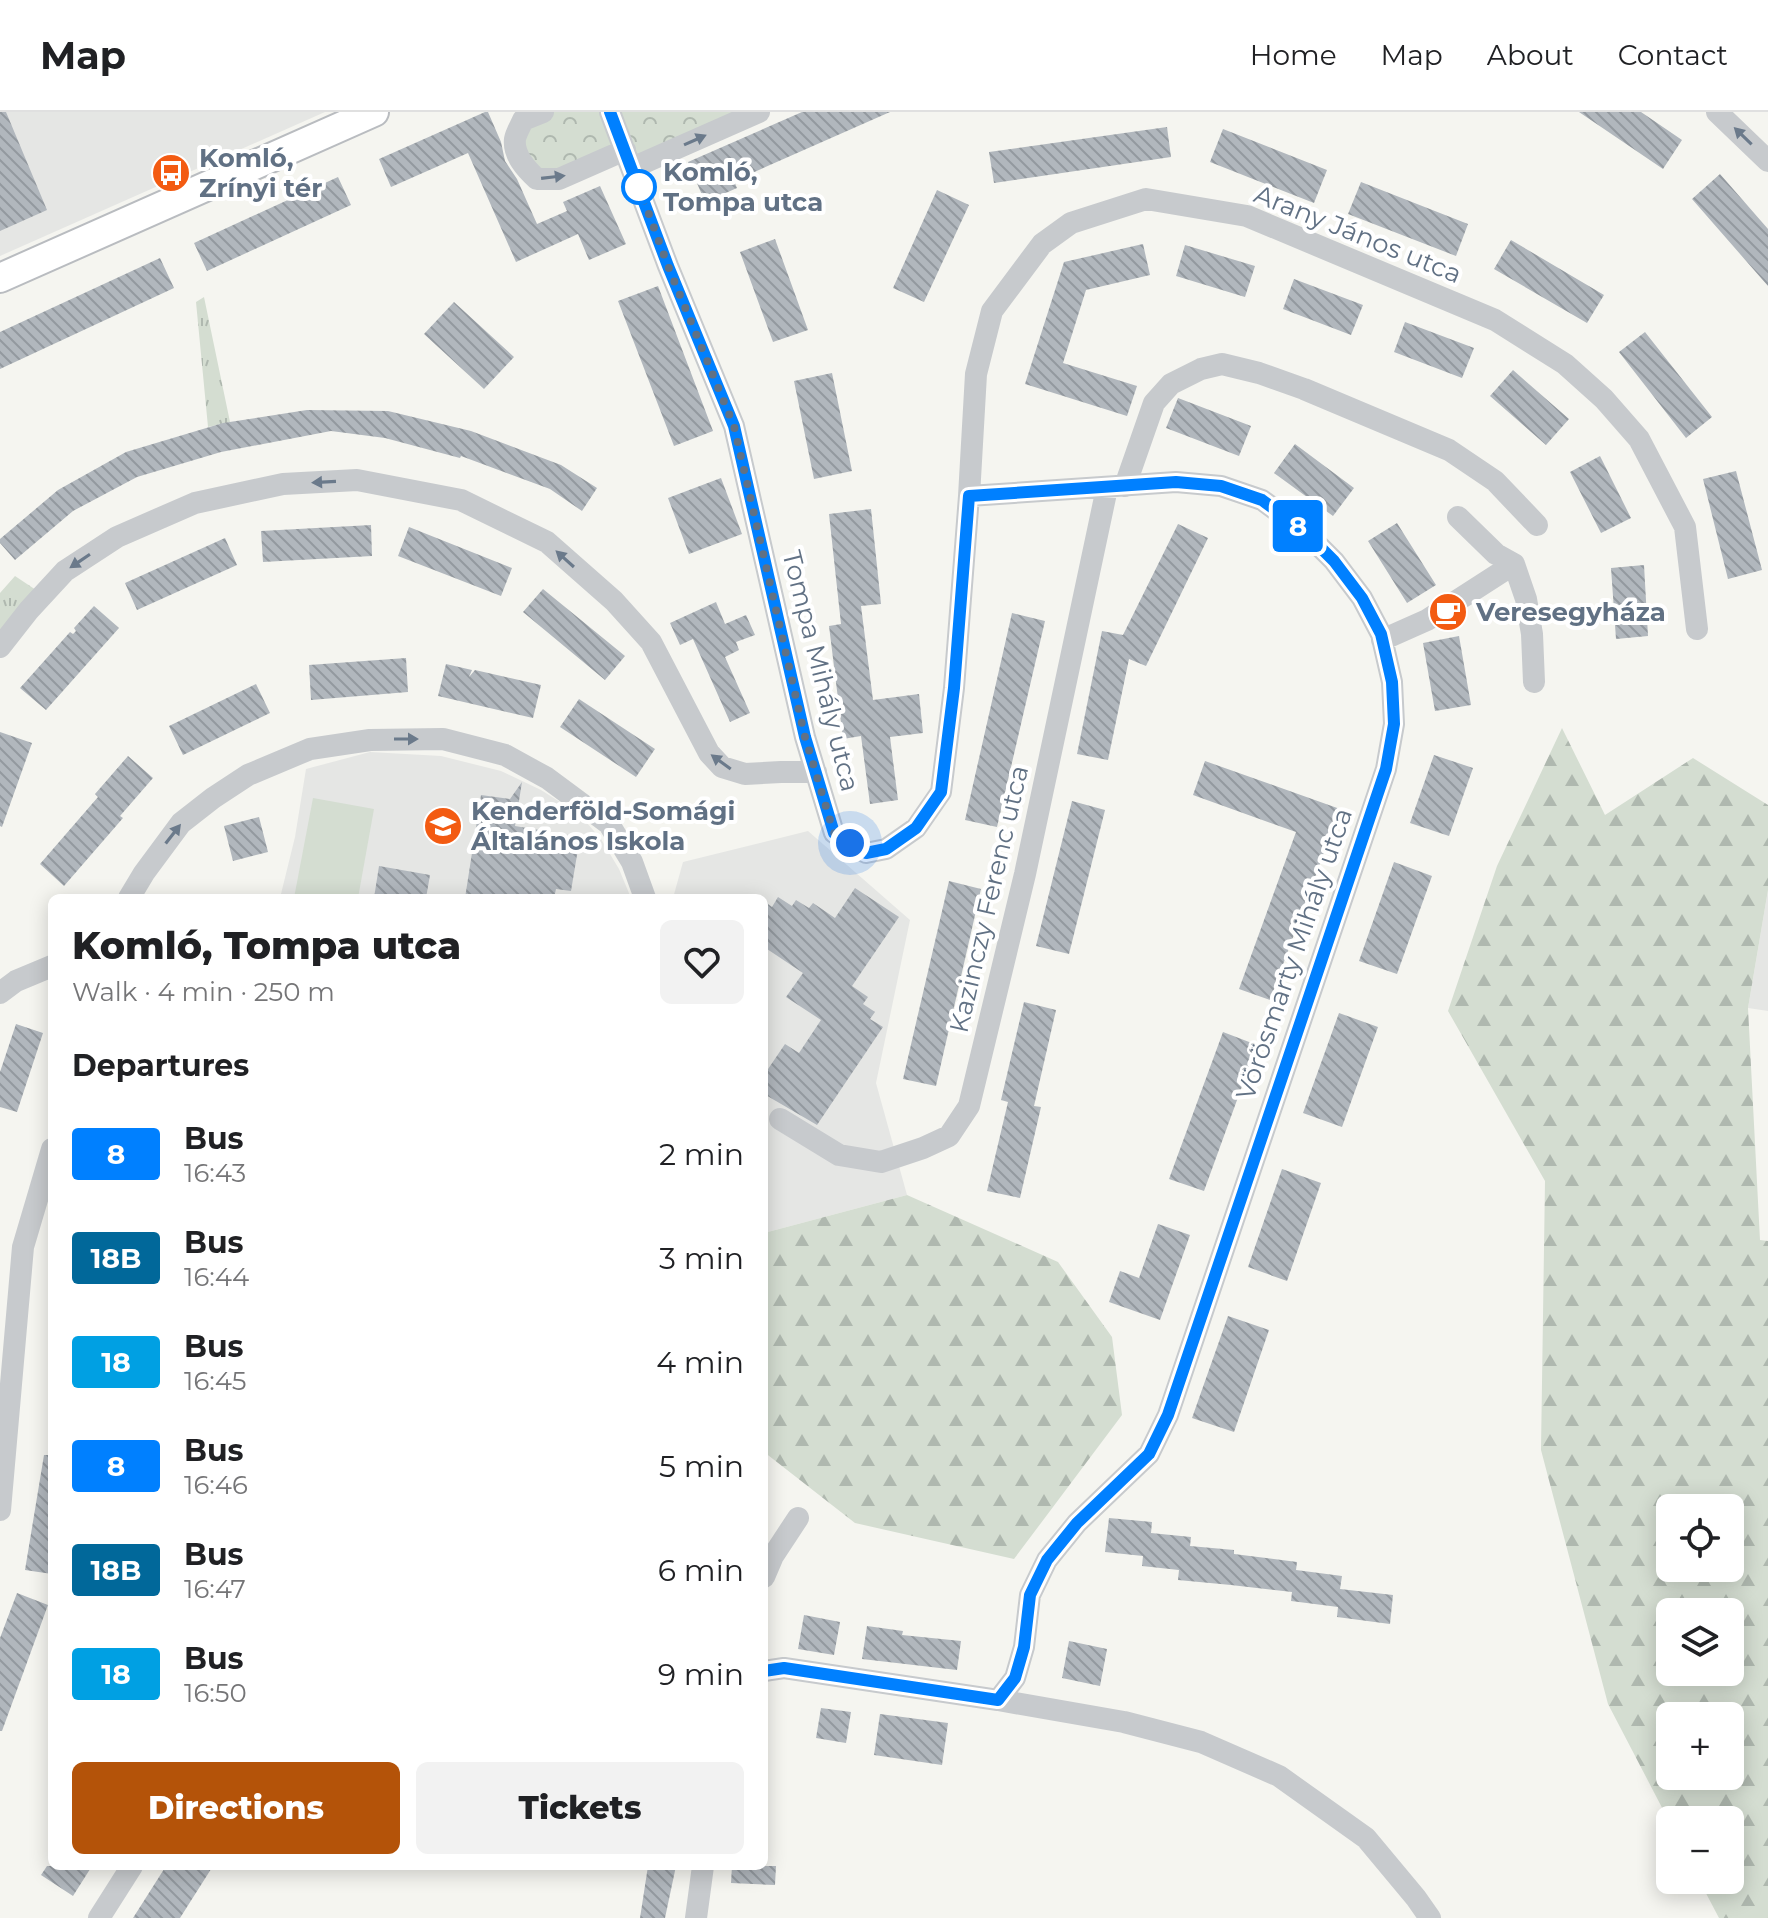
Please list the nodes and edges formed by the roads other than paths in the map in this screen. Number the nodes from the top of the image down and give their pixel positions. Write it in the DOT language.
graph roads {
  1 [pos="374,112"];
  2 [pos="543,112"];
  3 [pos="610,112"];
  4 [pos="759,112"];
  5 [pos="1717,112"];
  6 [pos="628,159"];
  7 [pos="1768,161"];
  8 [pos="0,278"];
  9 [pos="1116,487"];
  10 [pos="969,496"];
  11 [pos="1458,517"];
  12 [pos="1537,525"];
  13 [pos="1514,564"];
  14 [pos="1697,629"];
  15 [pos="1382,640"];
  16 [pos="0,647"];
  17 [pos="1534,682"];
  18 [pos="816,772"];
  19 [pos="131,894"];
  20 [pos="644,894"];
  21 [pos="48,968"];
  22 [pos="0,993"];
  23 [pos="780,1119"];
  24 [pos="48,1163"];
  25 [pos="0,1510"];
  26 [pos="798,1518"];
  27 [pos="768,1568"];
  28 [pos="768,1670"];
  29 [pos="998,1700"];
  30 [pos="129,1870"];
  31 [pos="702,1870"];
  32 [pos="99,1918"];
  33 [pos="696,1918"];
  34 [pos="1430,1918"];
  1 -- 8 [label="main road"];
  2 -- 6 [label="street, one-way"];
  3 -- 6 [label="street, Tompa Mihály utca"];
  6 -- 4 [label="street, one-way"];
  7 -- 5 [label="street, one-way"];
  6 -- 18 [label="street, Tompa Mihály utca"];
  9 -- 10 [label="street, Vörösmarty Mihály utca"];
  9 -- 12 [label="street, Kazinczy Ferenc utca"];
  9 -- 15 [label="street, Vörösmarty Mihály utca"];
  9 -- 23 [label="street, Kazinczy Ferenc utca"];
  10 -- 14 [label="street, Arany János utca"];
  10 -- 18 [label="street, Tompa Mihály utca"];
  11 -- 13 [label="street"];
  13 -- 15 [label="street"];
  13 -- 17 [label="street"];
  15 -- 29 [label="street, Vörösmarty Mihály utca"];
  18 -- 16 [label="street, one-way"];
  19 -- 20 [label="street, one-way"];
  21 -- 22 [label="street"];
  24 -- 25 [label="street"];
  26 -- 27 [label="street"];
  28 -- 29 [label="street"];
  29 -- 34 [label="street"];
  30 -- 32 [label="street"];
  31 -- 33 [label="street"];
}
